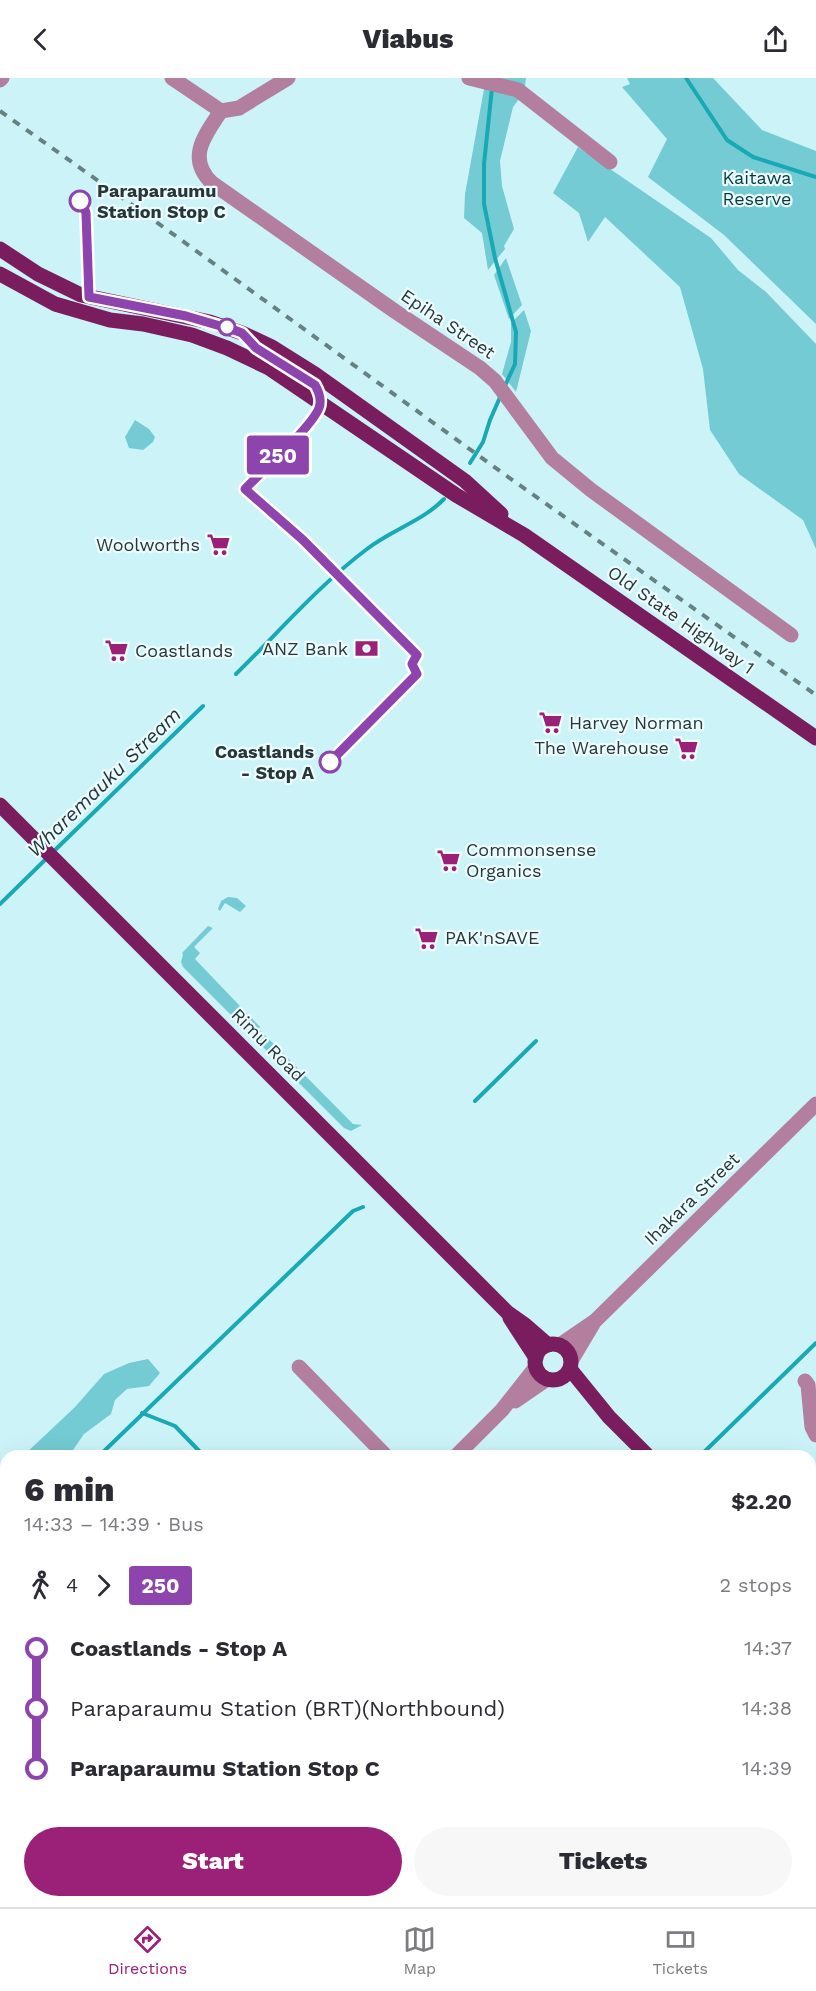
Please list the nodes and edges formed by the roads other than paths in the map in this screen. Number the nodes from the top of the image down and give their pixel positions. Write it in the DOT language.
graph roads {
  1 [pos="172,78"];
  2 [pos="288,78"];
  3 [pos="474,79"];
  4 [pos="221,111"];
  5 [pos="610,162"];
  6 [pos="0,249"];
  7 [pos="0,274"];
  8 [pos="524,535"];
  9 [pos="791,635"];
  10 [pos="816,738"];
  11 [pos="0,805"];
  12 [pos="816,1104"];
  13 [pos="508,1313"];
  14 [pos="595,1321"];
  15 [pos="554,1345"];
  16 [pos="536,1362"];
  17 [pos="299,1367"];
  18 [pos="562,1372"];
  19 [pos="805,1381"];
  20 [pos="502,1410"];
  21 [pos="816,1435"];
  22 [pos="380,1450"];
  23 [pos="462,1450"];
  24 [pos="642,1450"];
  1 -- 4 [label="street"];
  2 -- 4 [label="street"];
  3 -- 5 [label="street"];
  4 -- 9 [label="street, Epiha Street"];
  6 -- 8 [label="main road, Old State Highway 1"];
  7 -- 8 [label="main road, Old State Highway 1"];
  8 -- 10 [label="main road, Old State Highway 1"];
  11 -- 13 [label="main road, Rimu Road"];
  12 -- 14 [label="street, Ihakara Street"];
  13 -- 15 [label="main road, Rimu Road"];
  13 -- 16 [label="main road, Rimu Road"];
  14 -- 15 [label="street, Ihakara Street"];
  14 -- 18 [label="street, Ihakara Street"];
  15 -- 16 [label="main road"];
  15 -- 18 [label="main road, Rimu Road"];
  16 -- 18 [label="main road, Rimu Road"];
  16 -- 20 [label="street, Ihakara Street"];
  17 -- 22 [label="street"];
  18 -- 20 [label="street, Ihakara Street"];
  18 -- 24 [label="main road"];
  19 -- 21 [label="street"];
  20 -- 23 [label="street, Ihakara Street"];
}
